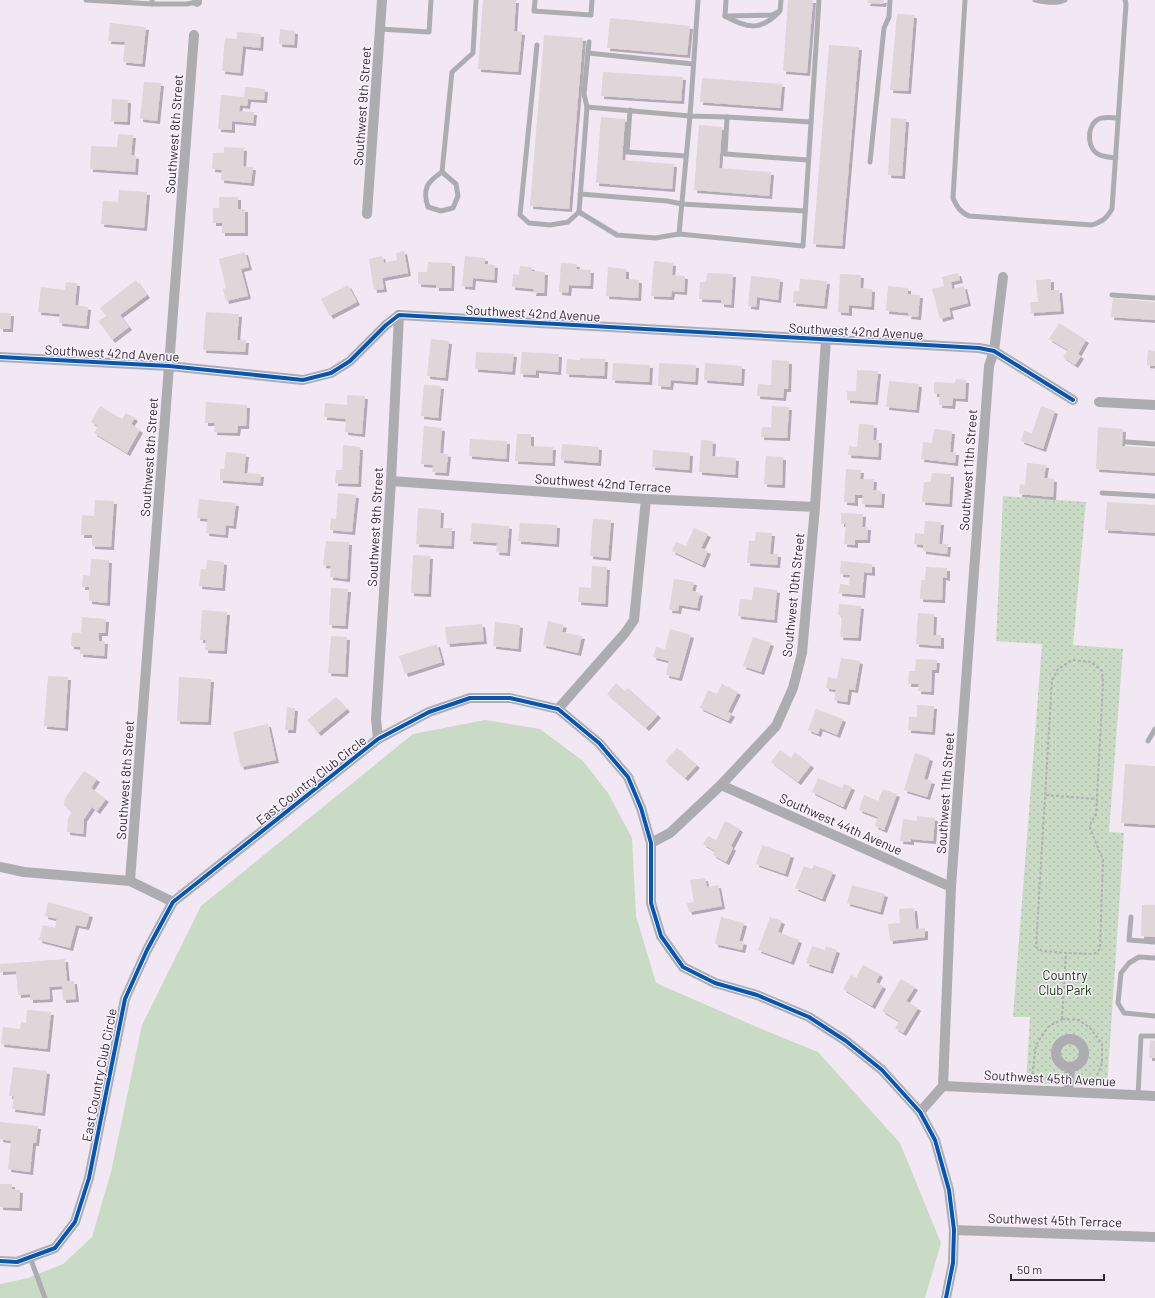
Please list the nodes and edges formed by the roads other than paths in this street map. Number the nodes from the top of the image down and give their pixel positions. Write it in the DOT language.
graph roads {
  1 [pos="86,0"];
  2 [pos="382,0"];
  3 [pos="431,0"];
  4 [pos="476,0"];
  5 [pos="535,0"];
  6 [pos="592,0"];
  7 [pos="698,0"];
  8 [pos="726,0"];
  9 [pos="781,0"];
  10 [pos="819,0"];
  11 [pos="890,0"];
  12 [pos="965,0"];
  13 [pos="1035,0"];
  14 [pos="1065,0"];
  15 [pos="1125,0"];
  16 [pos="197,1"];
  17 [pos="152,2"];
  18 [pos="780,11"];
  19 [pos="725,16"];
  20 [pos="380,29"];
  21 [pos="194,35"];
  22 [pos="589,42"];
  23 [pos="537,45"];
  24 [pos="588,53"];
  25 [pos="693,64"];
  26 [pos="587,107"];
  27 [pos="630,110"];
  28 [pos="690,116"];
  29 [pos="727,117"];
  30 [pos="1118,118"];
  31 [pos="811,122"];
  32 [pos="686,156"];
  33 [pos="1116,158"];
  34 [pos="808,160"];
  35 [pos="870,162"];
  36 [pos="442,172"];
  37 [pos="580,194"];
  38 [pos="682,204"];
  39 [pos="805,211"];
  40 [pos="579,212"];
  41 [pos="367,214"];
  42 [pos="679,234"];
  43 [pos="1003,277"];
  44 [pos="1112,295"];
  45 [pos="1155,298"];
  46 [pos="398,315"];
  47 [pos="826,339"];
  48 [pos="994,351"];
  49 [pos="0,357"];
  50 [pos="169,366"];
  51 [pos="1073,400"];
  52 [pos="1099,402"];
  53 [pos="1155,405"];
  54 [pos="1127,442"];
  55 [pos="1155,444"];
  56 [pos="391,481"];
  57 [pos="1102,493"];
  58 [pos="1155,496"];
  59 [pos="646,499"];
  60 [pos="815,507"];
  61 [pos="558,709"];
  62 [pos="1155,729"];
  63 [pos="378,739"];
  64 [pos="1148,741"];
  65 [pos="721,785"];
  66 [pos="651,843"];
  67 [pos="0,867"];
  68 [pos="130,881"];
  69 [pos="951,887"];
  70 [pos="173,902"];
  71 [pos="1131,918"];
  72 [pos="1155,942"];
  73 [pos="1155,958"];
  74 [pos="1155,1016"];
  75 [pos="1155,1036"];
  76 [pos="1070,1066"];
  77 [pos="943,1086"];
  78 [pos="1068,1092"];
  79 [pos="1138,1096"];
  80 [pos="1155,1096"];
  81 [pos="920,1112"];
  82 [pos="954,1230"];
  83 [pos="1155,1237"];
  84 [pos="30,1257"];
  85 [pos="0,1261"];
  86 [pos="45,1298"];
  87 [pos="946,1298"];
  1 -- 17 [label="lane"];
  2 -- 20 [label="street, Southwest 9th Street"];
  3 -- 20 [label="lane"];
  4 -- 36 [label="lane"];
  5 -- 6 [label="lane"];
  7 -- 25 [label="lane"];
  8 -- 19 [label="lane"];
  9 -- 18 [label="lane"];
  10 -- 31 [label="lane"];
  11 -- 35 [label="lane"];
  12 -- 33 [label="lane"];
  13 -- 14 [label="lane"];
  15 -- 30 [label="lane"];
  16 -- 17 [label="lane"];
  18 -- 19 [label="lane"];
  18 -- 19 [label="lane"];
  20 -- 41 [label="street, Southwest 9th Street"];
  21 -- 50 [label="street, Southwest 8th Street"];
  22 -- 24 [label="lane"];
  23 -- 40 [label="lane"];
  24 -- 25 [label="lane"];
  24 -- 26 [label="lane"];
  25 -- 28 [label="lane"];
  26 -- 27 [label="lane"];
  26 -- 37 [label="lane"];
  27 -- 28 [label="lane"];
  27 -- 32 [label="lane"];
  28 -- 29 [label="lane"];
  28 -- 32 [label="lane"];
  29 -- 31 [label="lane"];
  29 -- 34 [label="lane"];
  30 -- 33 [label="lane"];
  30 -- 33 [label="lane"];
  31 -- 34 [label="lane"];
  32 -- 38 [label="lane"];
  34 -- 39 [label="lane"];
  36 -- 36 [label="lane"];
  37 -- 38 [label="lane"];
  37 -- 40 [label="lane"];
  38 -- 39 [label="lane"];
  38 -- 42 [label="lane"];
  39 -- 42 [label="lane"];
  40 -- 42 [label="lane"];
  43 -- 48 [label="street, Southwest 11th Street"];
  44 -- 45 [label="lane"];
  46 -- 47 [label="street, Southwest 42nd Avenue"];
  46 -- 50 [label="street, Southwest 42nd Avenue"];
  46 -- 56 [label="street, Southwest 9th Street"];
  47 -- 48 [label="street, Southwest 42nd Avenue"];
  47 -- 60 [label="street, Southwest 10th Street"];
  48 -- 51 [label="street, Southwest 42nd Avenue"];
  48 -- 69 [label="street, Southwest 11th Street"];
  49 -- 50 [label="street, Southwest 42nd Avenue"];
  50 -- 68 [label="street, Southwest 8th Street"];
  52 -- 53 [label="street"];
  54 -- 55 [label="lane"];
  56 -- 59 [label="street, Southwest 42nd Terrace"];
  56 -- 63 [label="street, Southwest 9th Street"];
  57 -- 58 [label="lane"];
  59 -- 60 [label="street, Southwest 42nd Terrace"];
  59 -- 61 [label="street"];
  60 -- 65 [label="street, Southwest 10th Street"];
  61 -- 63 [label="street, East Country Club Circle"];
  61 -- 66 [label="street, East Country Club Circle"];
  62 -- 64 [label="lane"];
  63 -- 70 [label="street, East Country Club Circle"];
  65 -- 66 [label="street, Southwest 10th Street"];
  65 -- 69 [label="street, Southwest 44th Avenue"];
  66 -- 81 [label="street, East Country Club Circle"];
  67 -- 68 [label="street"];
  68 -- 70 [label="street"];
  69 -- 77 [label="street, Southwest 11th Street"];
  70 -- 84 [label="street, East Country Club Circle"];
  71 -- 72 [label="lane"];
  73 -- 74 [label="lane"];
  75 -- 79 [label="lane"];
  76 -- 78 [label="street"];
  77 -- 78 [label="street, Southwest 45th Avenue"];
  77 -- 81 [label="street"];
  78 -- 79 [label="street, Southwest 45th Avenue"];
  79 -- 80 [label="street, Southwest 45th Avenue"];
  81 -- 82 [label="street"];
  82 -- 83 [label="street, Southwest 45th Terrace"];
  82 -- 87 [label="street"];
  84 -- 85 [label="street, East Country Club Circle"];
  84 -- 86 [label="lane"];
}
